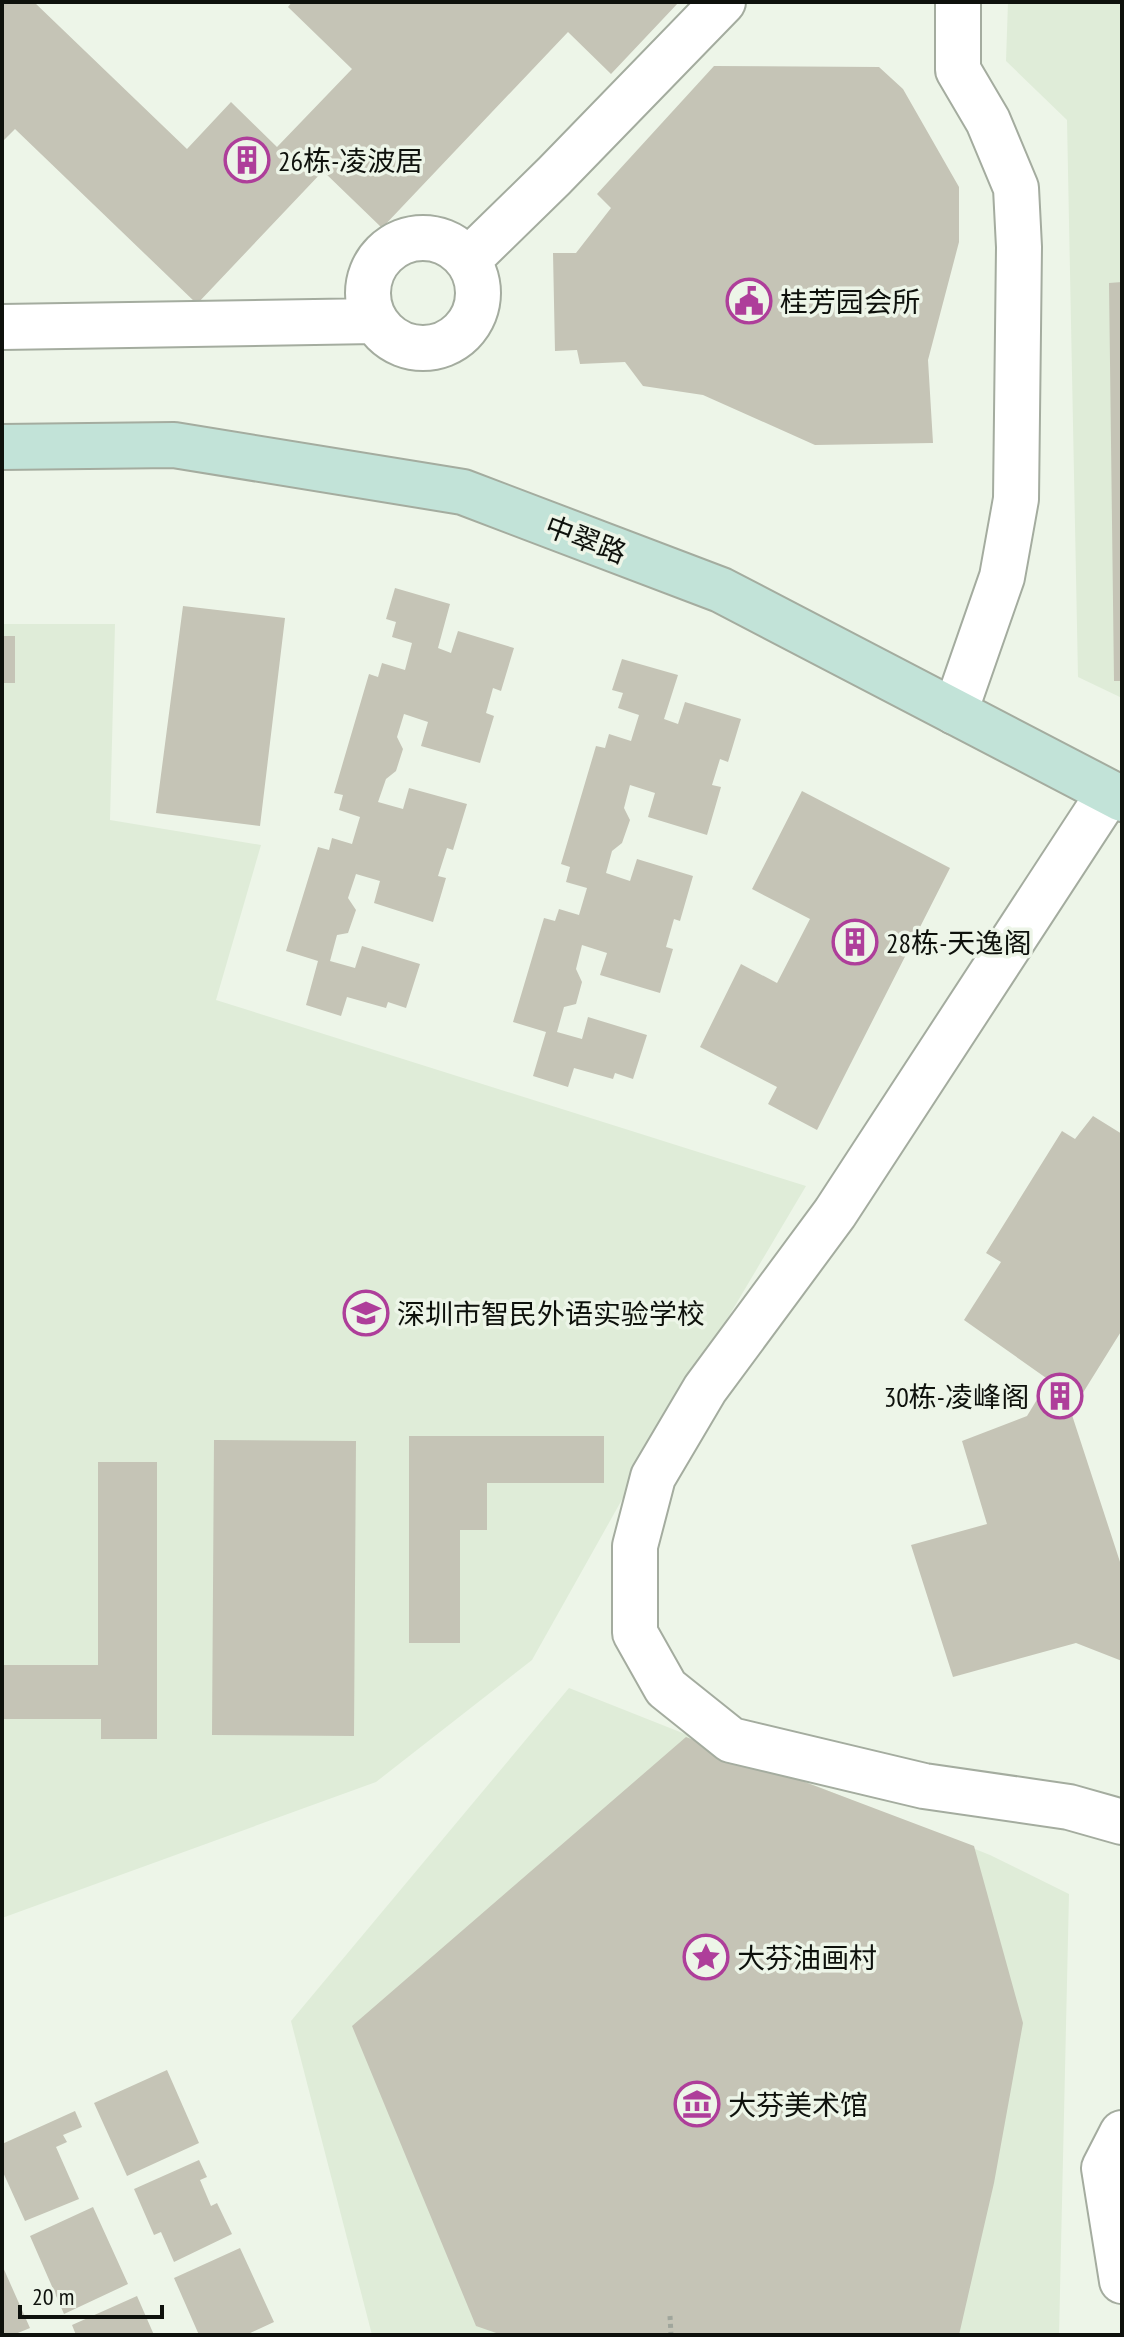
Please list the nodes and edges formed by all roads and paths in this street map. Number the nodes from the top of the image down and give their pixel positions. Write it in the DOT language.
graph roads {
  1 [pos="723,2"];
  2 [pos="958,2"];
  3 [pos="468,260"];
  4 [pos="375,321"];
  5 [pos="2,327"];
  6 [pos="2,447"];
  7 [pos="955,712"];
  8 [pos="1116,796"];
  9 [pos="1122,1822"];
  10 [pos="1122,2133"];
  11 [pos="1122,2281"];
  12 [pos="670,2316"];
  13 [pos="671,2335"];
  1 -- 3 [label="street"];
  2 -- 7 [label="street"];
  3 -- 4 [label="street"];
  3 -- 4 [label="street"];
  4 -- 5 [label="street"];
  6 -- 7 [label="main road, 中翠路"];
  7 -- 8 [label="main road, 中翠路"];
  8 -- 9 [label="street"];
  10 -- 11 [label="street"];
  12 -- 13 [label="path"];
}
